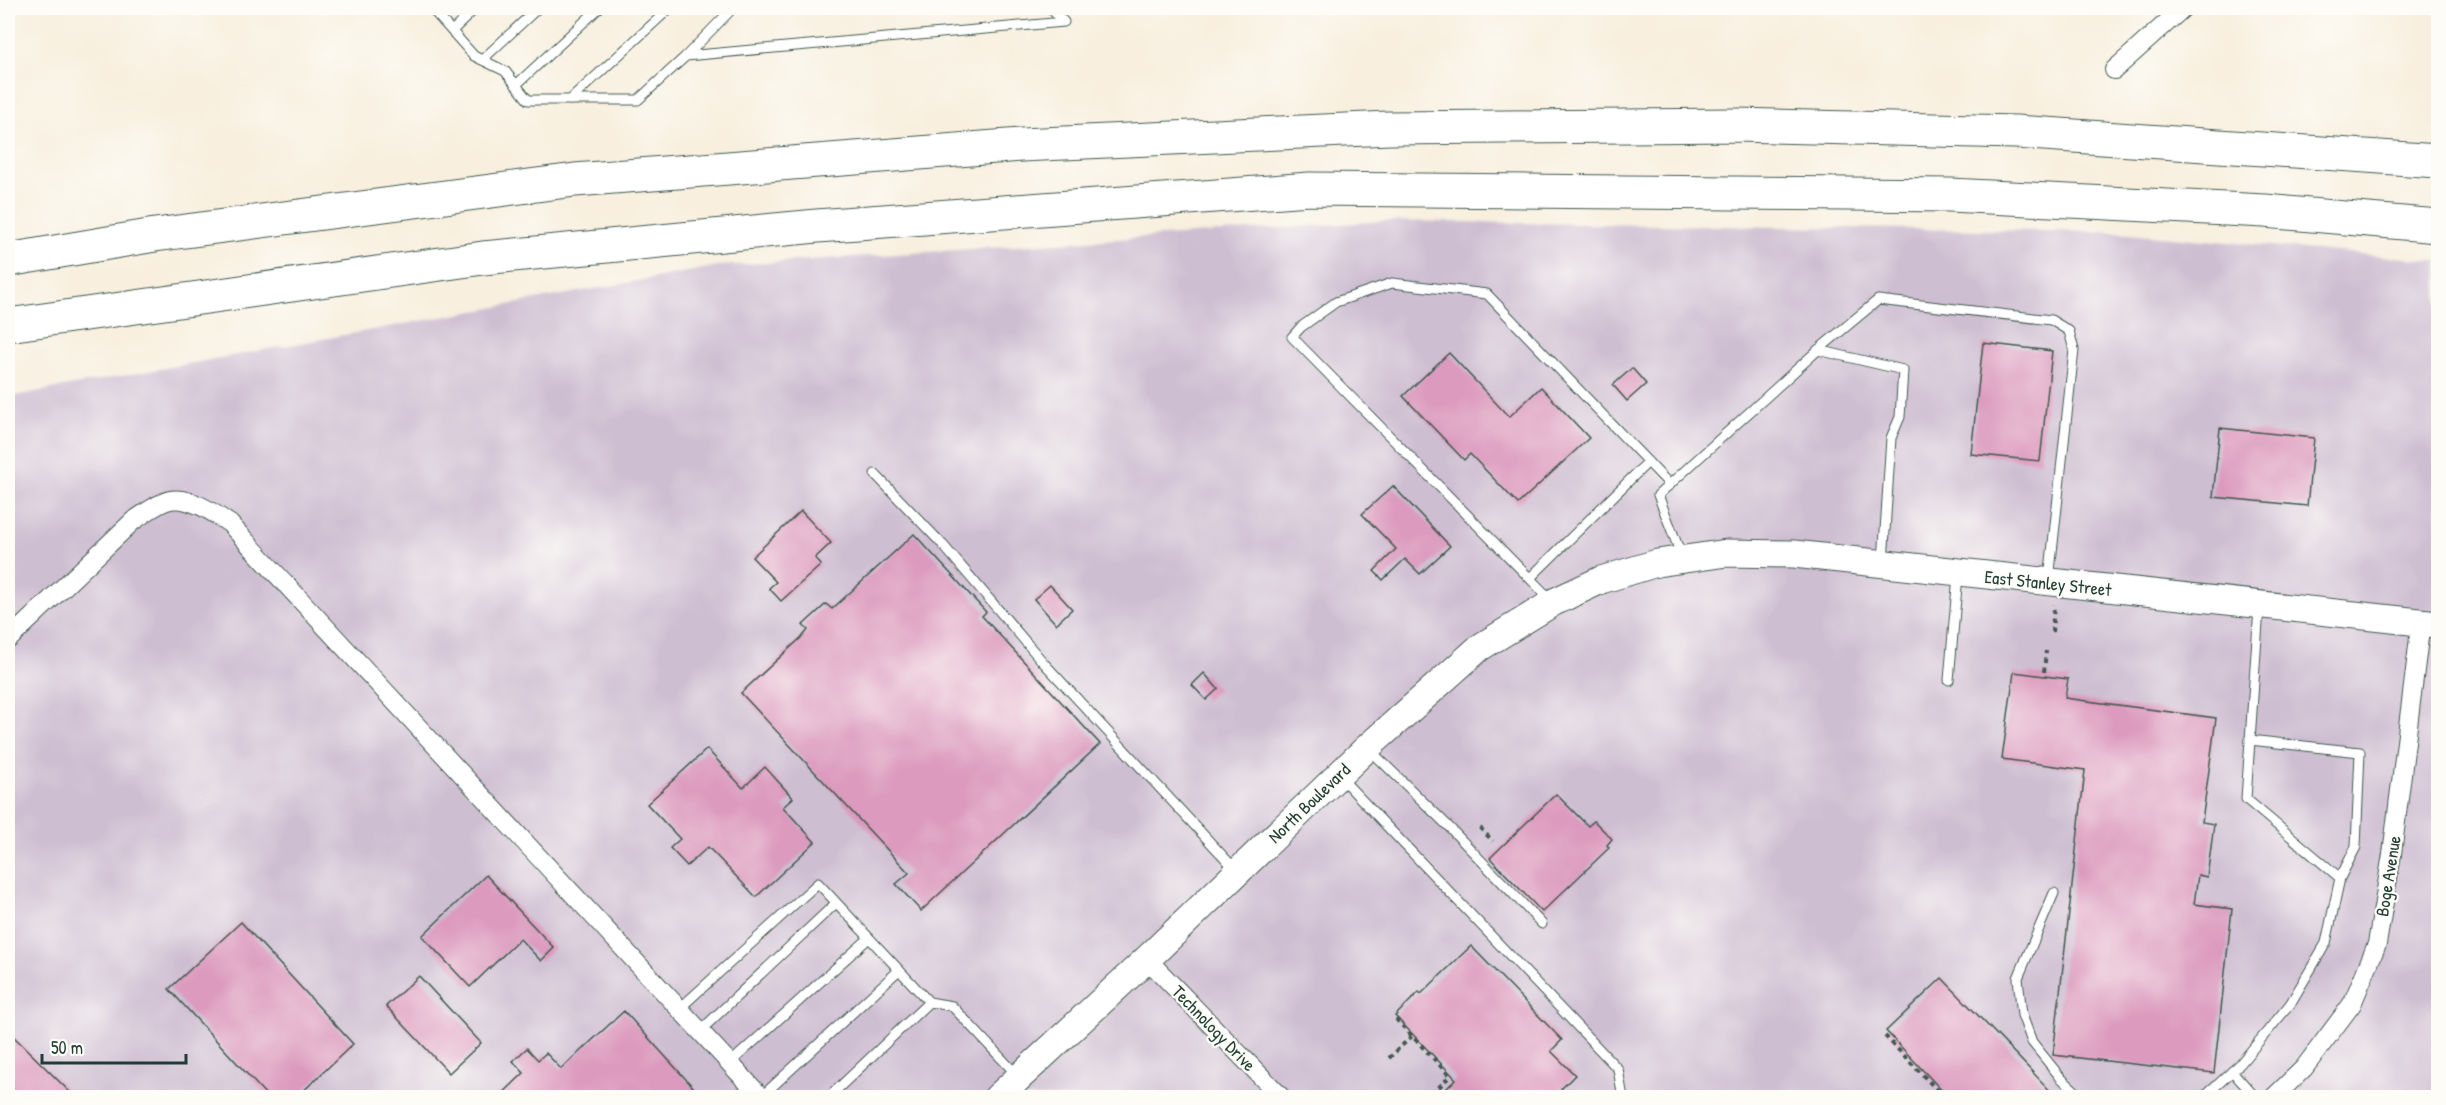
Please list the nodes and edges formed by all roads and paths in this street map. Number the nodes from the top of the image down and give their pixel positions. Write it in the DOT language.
graph roads {
  1 [pos="431,8"];
  2 [pos="476,8"];
  3 [pos="538,8"];
  4 [pos="599,8"];
  5 [pos="670,8"];
  6 [pos="733,8"];
  7 [pos="1050,8"];
  8 [pos="2183,8"];
  9 [pos="452,31"];
  10 [pos="686,56"];
  11 [pos="482,60"];
  12 [pos="2114,70"];
  13 [pos="516,85"];
  14 [pos="570,100"];
  15 [pos="2439,161"];
  16 [pos="2439,226"];
  17 [pos="8,260"];
  18 [pos="8,325"];
  19 [pos="1818,350"];
  20 [pos="1648,462"];
  21 [pos="875,474"];
  22 [pos="1670,485"];
  23 [pos="1683,559"];
  24 [pos="1657,563"];
  25 [pos="1883,564"];
  26 [pos="1958,573"];
  27 [pos="1530,578"];
  28 [pos="2051,594"];
  29 [pos="1554,602"];
  30 [pos="2259,605"];
  31 [pos="2430,623"];
  32 [pos="2052,632"];
  33 [pos="8,640"];
  34 [pos="2046,651"];
  35 [pos="2044,672"];
  36 [pos="1949,680"];
  37 [pos="2250,740"];
  38 [pos="1368,747"];
  39 [pos="1338,775"];
  40 [pos="1480,828"];
  41 [pos="1493,841"];
  42 [pos="1238,872"];
  43 [pos="2340,878"];
  44 [pos="2054,893"];
  45 [pos="836,903"];
  46 [pos="1542,924"];
  47 [pos="869,938"];
  48 [pos="1147,959"];
  49 [pos="899,970"];
  50 [pos="929,1002"];
  51 [pos="679,1009"];
  52 [pos="1396,1019"];
  53 [pos="700,1031"];
  54 [pos="1412,1036"];
  55 [pos="1885,1036"];
  56 [pos="1389,1058"];
  57 [pos="730,1063"];
  58 [pos="2232,1071"];
  59 [pos="1019,1076"];
  60 [pos="762,1097"];
  61 [pos="828,1098"];
  62 [pos="997,1098"];
  63 [pos="1282,1098"];
  64 [pos="1442,1098"];
  65 [pos="1623,1098"];
  66 [pos="1945,1098"];
  67 [pos="2083,1098"];
  68 [pos="2203,1098"];
  69 [pos="2256,1098"];
  70 [pos="2273,1098"];
  1 -- 9 [label="lane"];
  2 -- 9 [label="lane"];
  3 -- 11 [label="lane"];
  4 -- 13 [label="lane"];
  5 -- 14 [label="lane"];
  6 -- 10 [label="lane"];
  7 -- 10 [label="lane"];
  8 -- 12 [label="street"];
  9 -- 11 [label="lane"];
  10 -- 14 [label="lane"];
  11 -- 13 [label="lane"];
  13 -- 14 [label="lane"];
  15 -- 17 [label="highway"];
  16 -- 18 [label="highway"];
  19 -- 22 [label="lane"];
  19 -- 25 [label="lane"];
  19 -- 28 [label="lane"];
  20 -- 22 [label="lane"];
  20 -- 27 [label="lane"];
  20 -- 27 [label="lane"];
  21 -- 42 [label="lane"];
  22 -- 23 [label="lane"];
  23 -- 24 [label="street, East Stanley Street"];
  23 -- 25 [label="street, East Stanley Street"];
  24 -- 29 [label="street, North Boulevard"];
  25 -- 26 [label="street, East Stanley Street"];
  26 -- 28 [label="street, East Stanley Street"];
  26 -- 36 [label="lane"];
  27 -- 29 [label="lane"];
  28 -- 30 [label="street, East Stanley Street"];
  28 -- 32 [label="path"];
  29 -- 38 [label="street, North Boulevard"];
  30 -- 31 [label="street, East Stanley Street"];
  30 -- 37 [label="lane"];
  31 -- 70 [label="street, Boge Avenue"];
  33 -- 51 [label="street"];
  34 -- 35 [label="path"];
  37 -- 43 [label="lane"];
  37 -- 43 [label="lane"];
  38 -- 39 [label="street, North Boulevard"];
  38 -- 46 [label="lane"];
  39 -- 42 [label="street, North Boulevard"];
  39 -- 65 [label="lane"];
  40 -- 41 [label="path"];
  42 -- 48 [label="street, North Boulevard"];
  43 -- 58 [label="lane"];
  44 -- 67 [label="lane"];
  45 -- 47 [label="lane"];
  45 -- 51 [label="lane"];
  45 -- 53 [label="lane"];
  47 -- 49 [label="lane"];
  47 -- 57 [label="lane"];
  48 -- 59 [label="street, North Boulevard"];
  48 -- 63 [label="street, Technology Drive"];
  49 -- 50 [label="lane"];
  49 -- 60 [label="lane"];
  50 -- 59 [label="lane"];
  50 -- 61 [label="lane"];
  51 -- 53 [label="street"];
  52 -- 54 [label="path"];
  53 -- 57 [label="street"];
  54 -- 56 [label="path"];
  54 -- 64 [label="path"];
  55 -- 66 [label="path"];
  57 -- 60 [label="street"];
  58 -- 68 [label="lane"];
  58 -- 69 [label="lane"];
  59 -- 62 [label="street, North Boulevard"];
}
